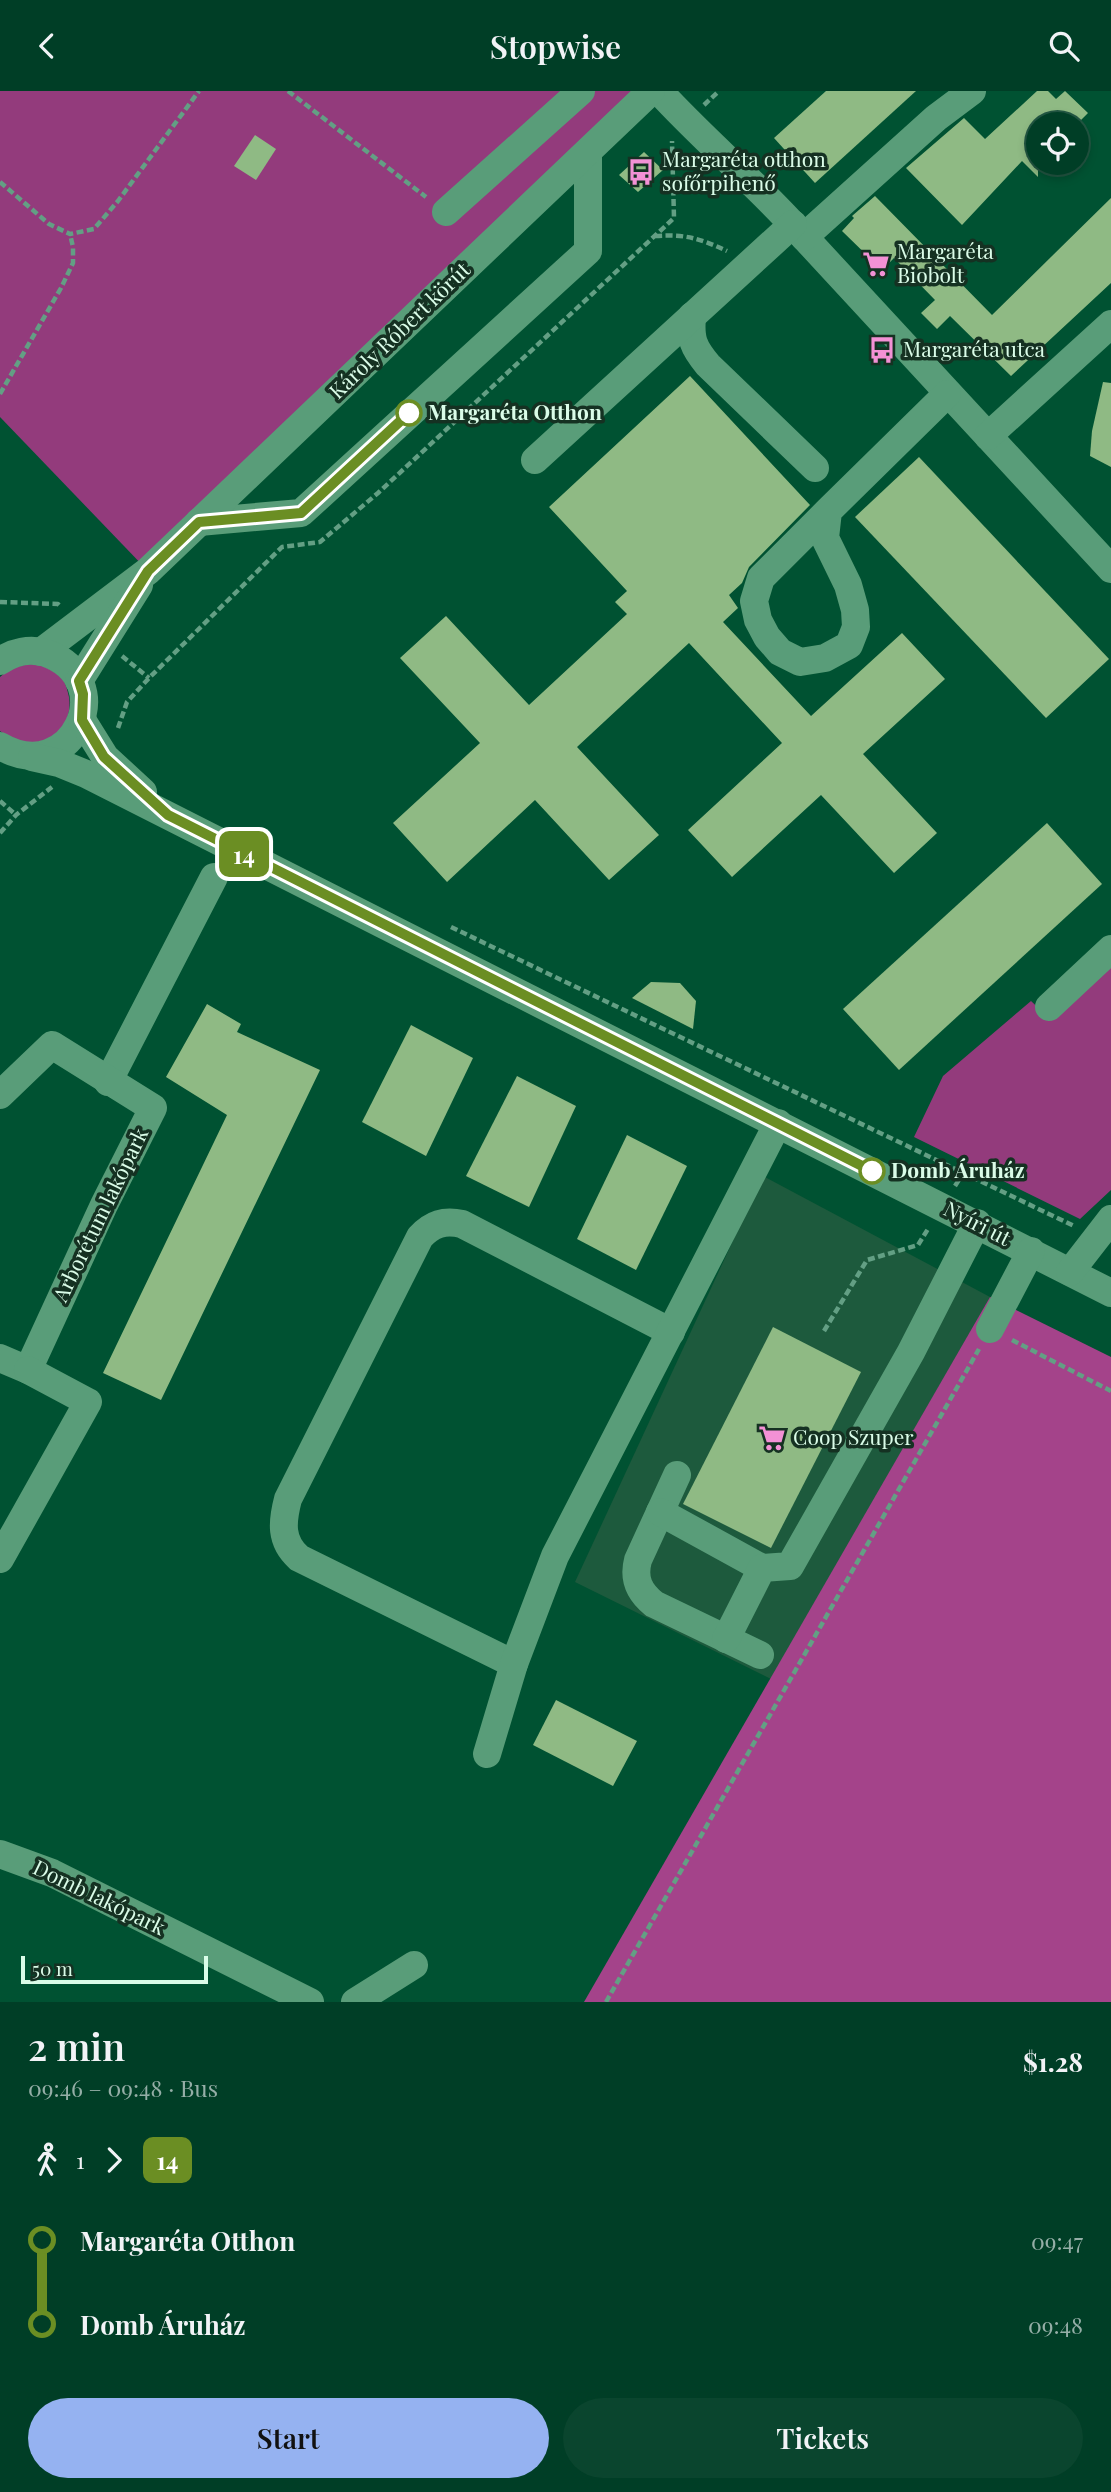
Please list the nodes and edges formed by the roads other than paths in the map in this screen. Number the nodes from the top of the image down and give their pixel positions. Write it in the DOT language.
graph roads {
  1 [pos="581,91"];
  2 [pos="651,91"];
  3 [pos="659,91"];
  4 [pos="972,91"];
  5 [pos="588,152"];
  6 [pos="446,212"];
  7 [pos="798,231"];
  8 [pos="692,316"];
  9 [pos="1111,324"];
  10 [pos="947,394"];
  11 [pos="988,436"];
  12 [pos="535,460"];
  13 [pos="815,468"];
  14 [pos="828,510"];
  15 [pos="199,522"];
  16 [pos="1111,569"];
  17 [pos="148,571"];
  18 [pos="15,652"];
  19 [pos="79,681"];
  20 [pos="82,720"];
  21 [pos="12,756"];
  22 [pos="168,815"];
  23 [pos="214,877"];
  24 [pos="1111,949"];
  25 [pos="1049,1007"];
  26 [pos="108,1082"];
  27 [pos="0,1095"];
  28 [pos="778,1123"];
  29 [pos="977,1223"];
  30 [pos="1103,1228"];
  31 [pos="1031,1251"];
  32 [pos="1070,1272"];
  33 [pos="1111,1293"];
  34 [pos="990,1329"];
  35 [pos="671,1332"];
  36 [pos="0,1358"];
  37 [pos="28,1370"];
  38 [pos="677,1475"];
  39 [pos="660,1512"];
  40 [pos="0,1559"];
  41 [pos="762,1568"];
  42 [pos="726,1639"];
  43 [pos="760,1655"];
  44 [pos="514,1664"];
  45 [pos="487,1754"];
  46 [pos="0,1854"];
  47 [pos="414,1965"];
  48 [pos="310,2002"];
  49 [pos="355,2002"];
  1 -- 6 [label="street"];
  2 -- 5 [label="street, Károly Róbert körút"];
  3 -- 7 [label="street"];
  4 -- 7 [label="street"];
  5 -- 15 [label="street, Károly Róbert körút"];
  5 -- 15 [label="street"];
  7 -- 8 [label="street"];
  7 -- 10 [label="street"];
  8 -- 12 [label="street"];
  8 -- 13 [label="street"];
  9 -- 11 [label="street"];
  10 -- 11 [label="street"];
  10 -- 14 [label="street"];
  11 -- 16 [label="street"];
  14 -- 14 [label="street"];
  15 -- 17 [label="street, Károly Róbert körút"];
  17 -- 18 [label="street, Károly Róbert körút"];
  17 -- 19 [label="street, Károly Róbert körút"];
  18 -- 19 [label="street"];
  19 -- 20 [label="street"];
  20 -- 21 [label="street"];
  20 -- 22 [label="street, Nyíri út"];
  21 -- 22 [label="street, Nyíri út"];
  22 -- 28 [label="street, Nyíri út"];
  23 -- 26 [label="street"];
  24 -- 25 [label="street"];
  26 -- 27 [label="street, Arborétum lakópark"];
  26 -- 37 [label="street, Arborétum lakópark"];
  28 -- 29 [label="street, Nyíri út"];
  28 -- 35 [label="street"];
  29 -- 31 [label="street, Nyíri út"];
  29 -- 41 [label="street"];
  30 -- 32 [label="street"];
  31 -- 32 [label="street, Nyíri út"];
  31 -- 34 [label="street"];
  32 -- 33 [label="street, Nyíri út"];
  35 -- 44 [label="street"];
  35 -- 44 [label="street"];
  36 -- 37 [label="street"];
  37 -- 40 [label="street"];
  38 -- 39 [label="street"];
  39 -- 41 [label="street"];
  39 -- 42 [label="street"];
  41 -- 42 [label="street"];
  42 -- 43 [label="street"];
  44 -- 45 [label="street"];
  46 -- 48 [label="street, Domb lakópark"];
  47 -- 49 [label="street"];
}
